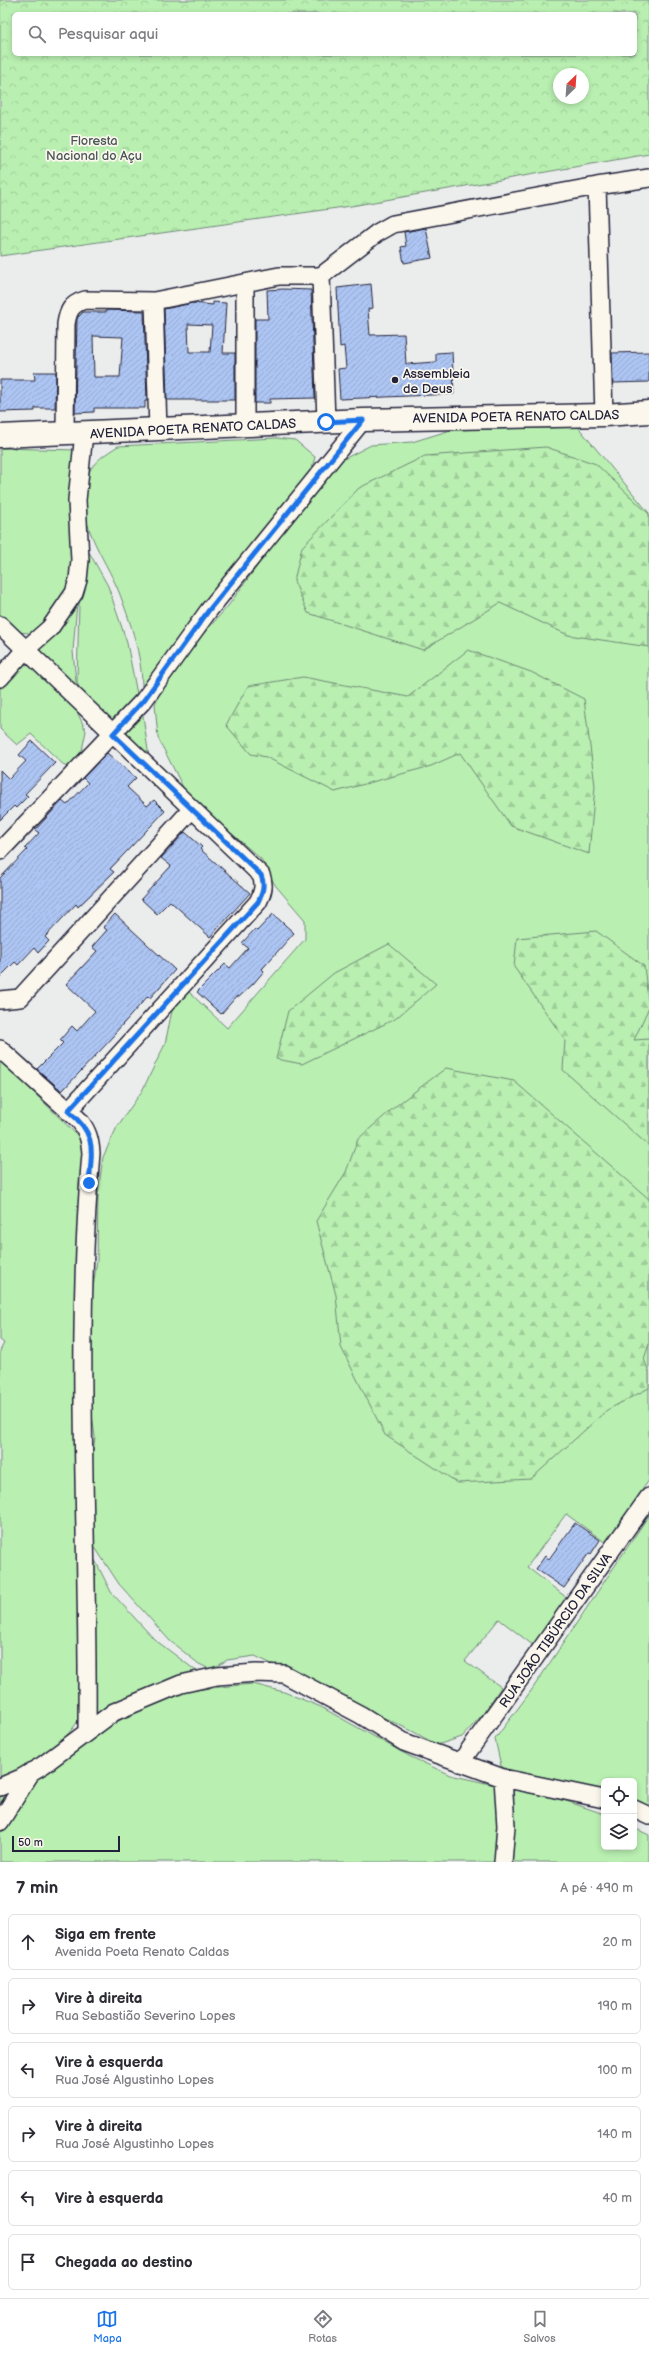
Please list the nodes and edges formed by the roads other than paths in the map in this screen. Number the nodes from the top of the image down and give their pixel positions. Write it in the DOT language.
graph roads {
  1 [pos="649,178"];
  2 [pos="597,186"];
  3 [pos="321,276"];
  4 [pos="245,283"];
  5 [pos="154,301"];
  6 [pos="649,412"];
  7 [pos="604,415"];
  8 [pos="363,420"];
  9 [pos="326,422"];
  10 [pos="245,425"];
  11 [pos="158,430"];
  12 [pos="74,434"];
  13 [pos="0,436"];
  14 [pos="0,625"];
  15 [pos="25,650"];
  16 [pos="0,678"];
  17 [pos="113,734"];
  18 [pos="191,810"];
  19 [pos="0,852"];
  20 [pos="0,1000"];
  21 [pos="0,1049"];
  22 [pos="68,1111"];
  23 [pos="648,1499"];
  24 [pos="87,1731"];
  25 [pos="460,1763"];
  26 [pos="33,1771"];
  27 [pos="503,1778"];
  28 [pos="0,1787"];
  29 [pos="601,1798"];
  30 [pos="637,1810"];
  31 [pos="649,1816"];
  32 [pos="0,1822"];
  33 [pos="503,1862"];
  1 -- 2 [label="street"];
  2 -- 3 [label="street"];
  2 -- 7 [label="street"];
  3 -- 4 [label="street"];
  3 -- 9 [label="street"];
  4 -- 5 [label="street"];
  4 -- 10 [label="street"];
  5 -- 11 [label="street"];
  5 -- 12 [label="street"];
  6 -- 7 [label="main road, AVENIDA POETA RENATO CALDAS"];
  7 -- 8 [label="main road, AVENIDA POETA RENATO CALDAS"];
  8 -- 9 [label="main road, AVENIDA POETA RENATO CALDAS"];
  8 -- 17 [label="street"];
  9 -- 10 [label="main road, AVENIDA POETA RENATO CALDAS"];
  10 -- 11 [label="main road, AVENIDA POETA RENATO CALDAS"];
  11 -- 12 [label="main road, AVENIDA POETA RENATO CALDAS"];
  12 -- 13 [label="main road, AVENIDA POETA RENATO CALDAS"];
  12 -- 15 [label="street"];
  14 -- 15 [label="street"];
  15 -- 16 [label="street"];
  15 -- 17 [label="street"];
  17 -- 18 [label="street"];
  17 -- 19 [label="street"];
  18 -- 20 [label="street"];
  18 -- 22 [label="street"];
  21 -- 22 [label="street"];
  22 -- 24 [label="street"];
  23 -- 25 [label="street, RUA JOÃO TIBÚRCIO DA SILVA"];
  24 -- 25 [label="street"];
  24 -- 26 [label="street"];
  25 -- 27 [label="street"];
  26 -- 28 [label="street"];
  26 -- 32 [label="street"];
  27 -- 29 [label="street"];
  27 -- 33 [label="street"];
  30 -- 31 [label="street"];
}
